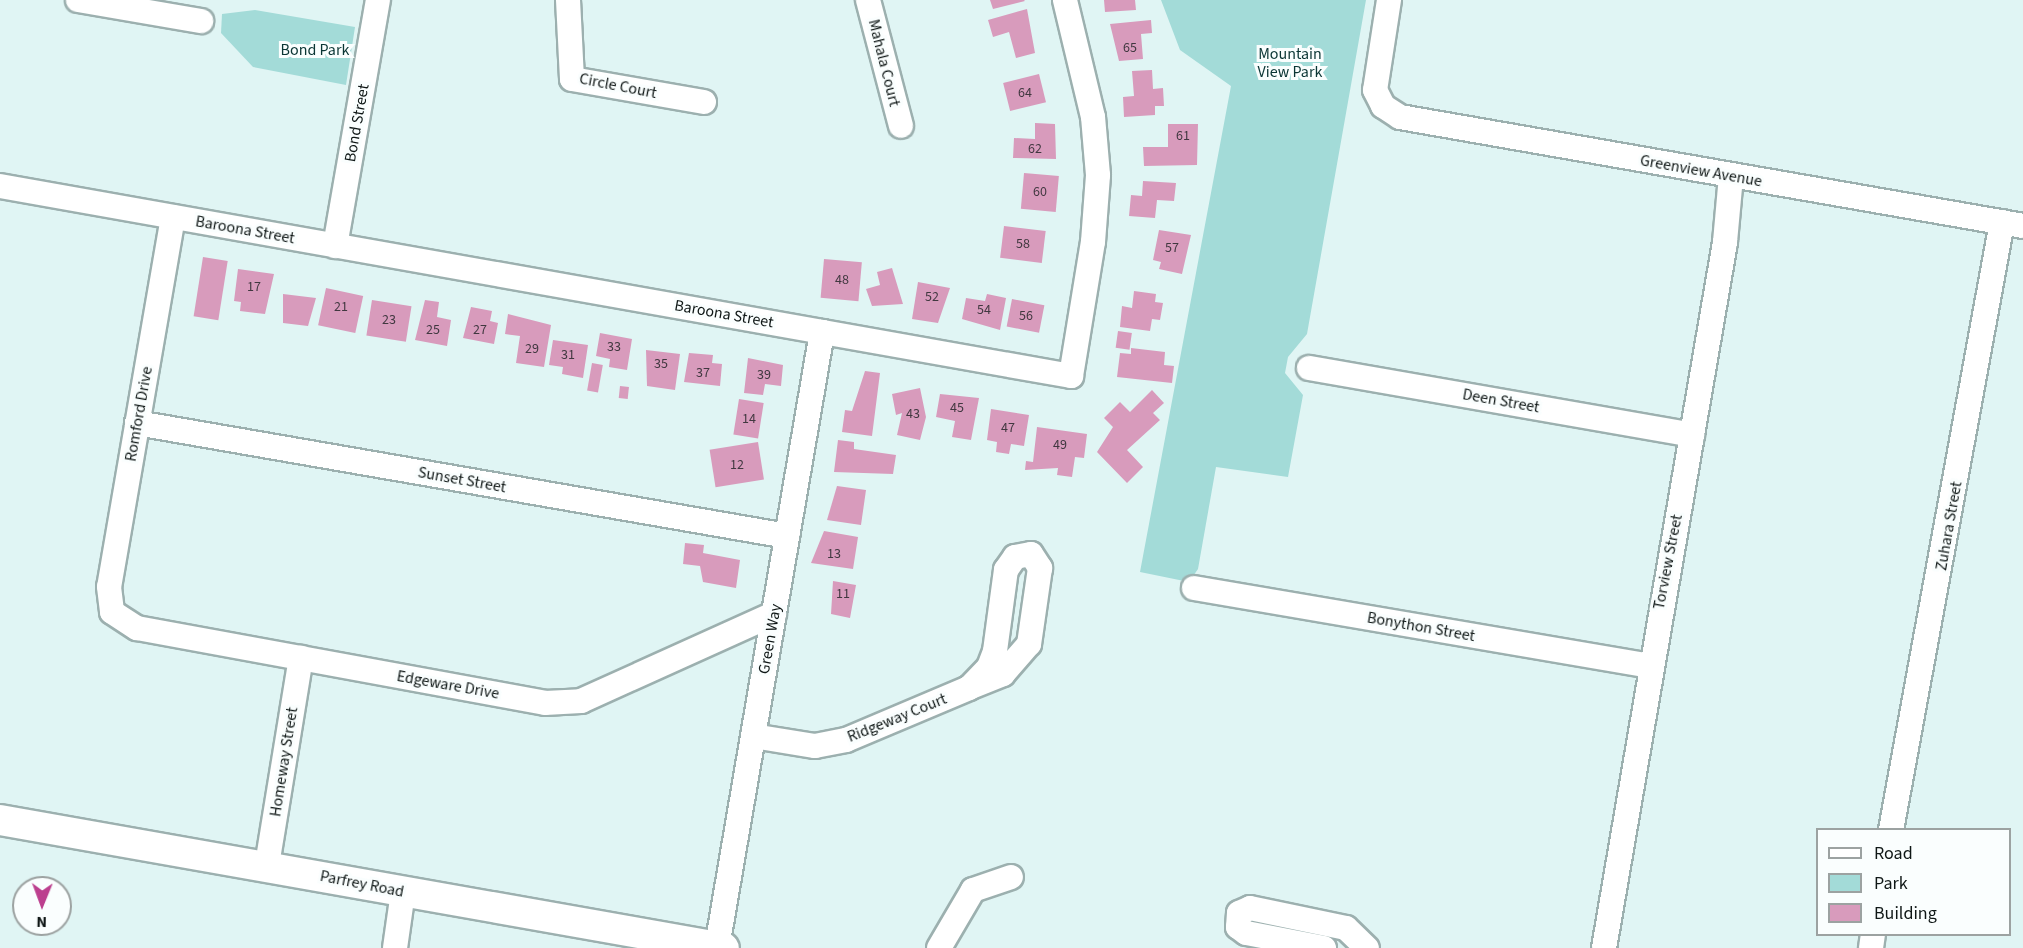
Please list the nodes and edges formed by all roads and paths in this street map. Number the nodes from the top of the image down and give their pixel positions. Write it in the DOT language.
graph roads {
  1 [pos="78,0"];
  2 [pos="378,0"];
  3 [pos="568,0"];
  4 [pos="868,0"];
  5 [pos="1065,0"];
  6 [pos="1389,0"];
  7 [pos="201,21"];
  8 [pos="704,102"];
  9 [pos="900,126"];
  10 [pos="1731,176"];
  11 [pos="0,186"];
  12 [pos="173,217"];
  13 [pos="2012,224"];
  14 [pos="335,246"];
  15 [pos="822,332"];
  16 [pos="1309,368"];
  17 [pos="138,423"];
  18 [pos="1692,435"];
  19 [pos="787,536"];
  20 [pos="1194,588"];
  21 [pos="112,612"];
  22 [pos="774,614"];
  23 [pos="301,658"];
  24 [pos="1648,666"];
  25 [pos="969,688"];
  26 [pos="753,736"];
  27 [pos="0,820"];
  28 [pos="1891,828"];
  29 [pos="267,866"];
  30 [pos="1011,877"];
  31 [pos="403,892"];
  32 [pos="720,947"];
  33 [pos="394,948"];
  34 [pos="939,948"];
  35 [pos="1324,948"];
  36 [pos="1367,948"];
  37 [pos="1604,948"];
  1 -- 7 [label="street"];
  2 -- 14 [label="street, Bond Street"];
  3 -- 8 [label="street, Circle Court"];
  4 -- 9 [label="street, Mahala Court"];
  5 -- 15 [label="street, Baroona Street"];
  6 -- 10 [label="street, Greenview Avenue"];
  10 -- 13 [label="street, Greenview Avenue"];
  10 -- 18 [label="street, Torview Street"];
  11 -- 12 [label="street, Baroona Street"];
  12 -- 14 [label="street, Baroona Street"];
  12 -- 17 [label="street, Romford Drive"];
  13 -- 28 [label="street, Zuhara Street"];
  14 -- 15 [label="street, Baroona Street"];
  15 -- 19 [label="street, Green Way"];
  16 -- 18 [label="street, Deen Street"];
  17 -- 19 [label="street, Sunset Street"];
  17 -- 21 [label="street, Romford Drive"];
  18 -- 24 [label="street, Torview Street"];
  19 -- 22 [label="street, Green Way"];
  20 -- 24 [label="street, Bonython Street"];
  21 -- 23 [label="street, Edgeware Drive"];
  22 -- 23 [label="street, Edgeware Drive"];
  22 -- 26 [label="street, Green Way"];
  23 -- 29 [label="street, Homeway Street"];
  24 -- 37 [label="street, Torview Street"];
  25 -- 25 [label="street, Ridgeway Court"];
  25 -- 26 [label="street, Ridgeway Court"];
  26 -- 32 [label="street, Green Way"];
  27 -- 29 [label="main road, Parfrey Road"];
  29 -- 31 [label="main road, Parfrey Road"];
  30 -- 34 [label="street"];
  31 -- 32 [label="main road, Parfrey Road"];
  31 -- 33 [label="street"];
  35 -- 36 [label="street"];
}
